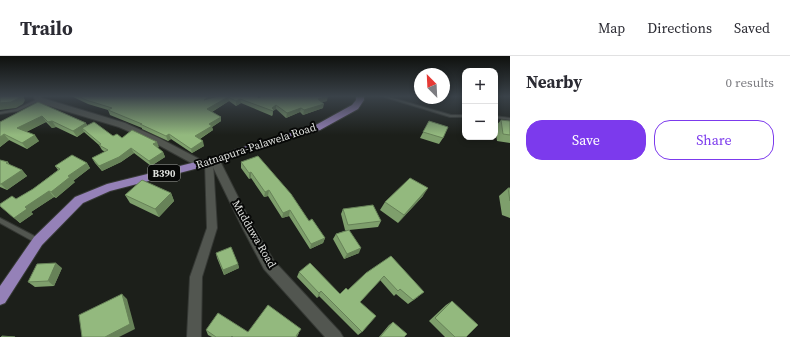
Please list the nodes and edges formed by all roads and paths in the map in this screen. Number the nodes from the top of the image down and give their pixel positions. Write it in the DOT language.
graph roads {
  1 [pos="19,109"];
  2 [pos="73,109"];
  3 [pos="351,109"];
  4 [pos="428,109"];
  5 [pos="0,113"];
  6 [pos="462,116"];
  7 [pos="498,117"];
  8 [pos="510,119"];
  9 [pos="208,162"];
  10 [pos="0,220"];
  11 [pos="38,241"];
  12 [pos="0,298"];
  13 [pos="194,337"];
  14 [pos="335,337"];
  1 -- 5 [label="lane"];
  2 -- 9 [label="street"];
  3 -- 9 [label="main road, Ratnapura-Palawela Road / B390"];
  4 -- 6 [label="lane"];
  7 -- 8 [label="lane"];
  9 -- 11 [label="main road, Ratnapura-Palawela Road / B390"];
  9 -- 13 [label="street"];
  9 -- 14 [label="street, Mudduwa Road"];
  10 -- 11 [label="lane"];
  11 -- 12 [label="main road, Ratnapura-Palawela Road / B390"];
}
